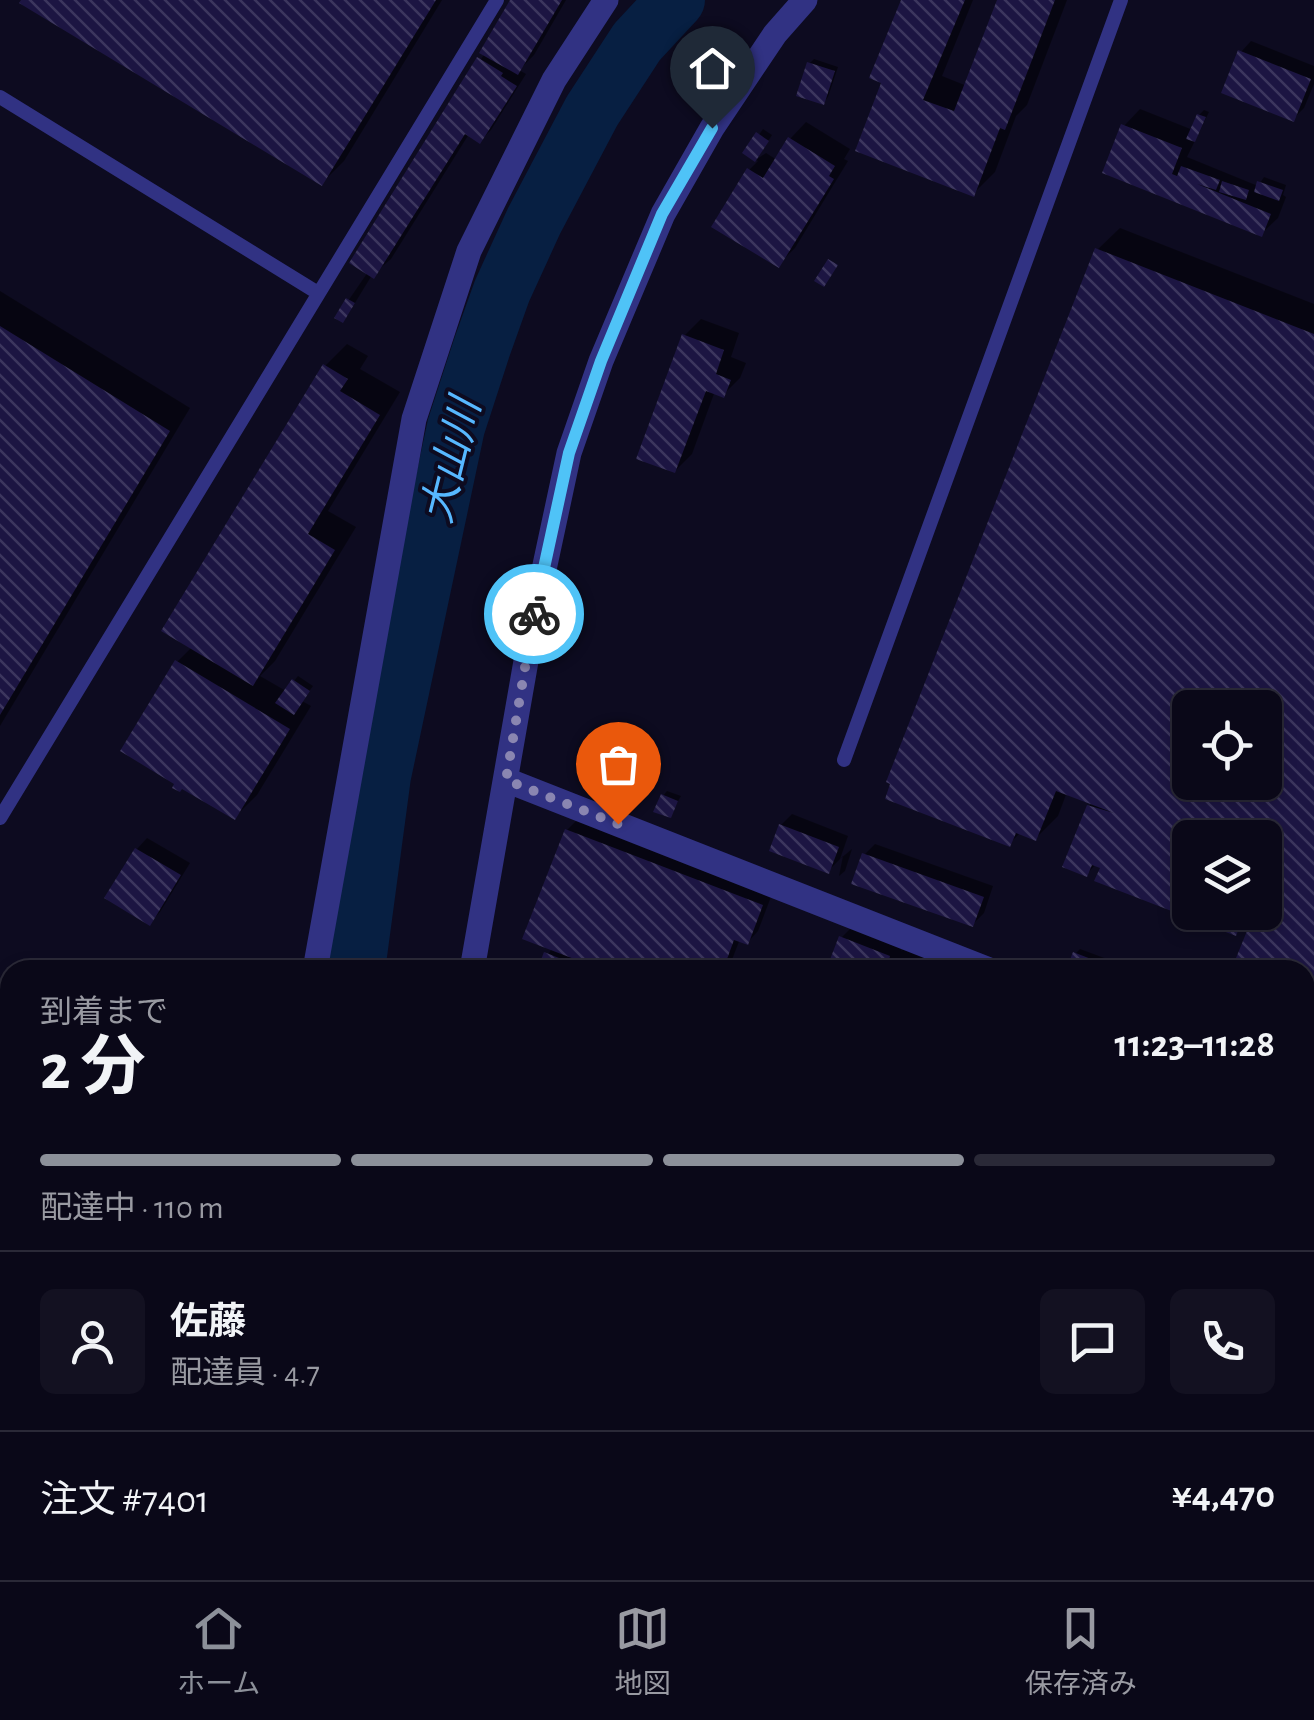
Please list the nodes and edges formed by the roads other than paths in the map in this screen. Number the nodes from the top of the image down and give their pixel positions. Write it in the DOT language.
graph roads {
  1 [pos="497,0"];
  2 [pos="606,0"];
  3 [pos="805,0"];
  4 [pos="1121,0"];
  5 [pos="0,97"];
  6 [pos="318,292"];
  7 [pos="844,760"];
  8 [pos="506,780"];
  9 [pos="0,818"];
  10 [pos="317,960"];
  11 [pos="474,960"];
  12 [pos="964,960"];
  1 -- 6 [label="lane"];
  2 -- 10 [label="street"];
  3 -- 8 [label="street"];
  4 -- 7 [label="lane"];
  5 -- 6 [label="lane"];
  6 -- 9 [label="lane"];
  8 -- 11 [label="street"];
  8 -- 12 [label="street"];
}
